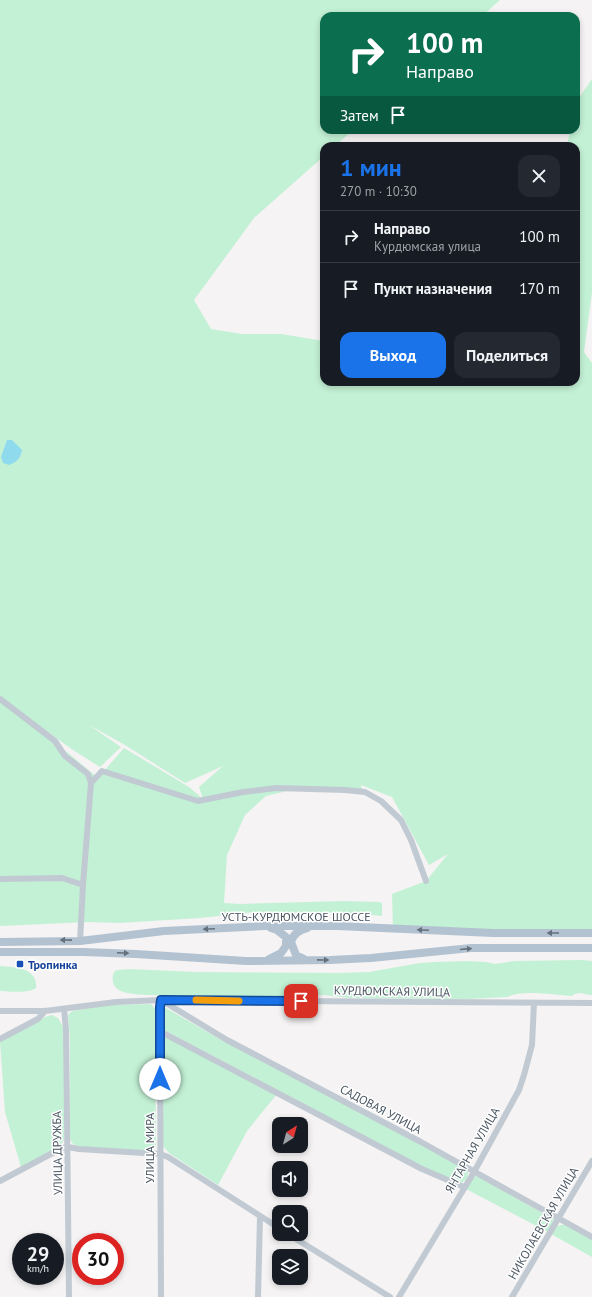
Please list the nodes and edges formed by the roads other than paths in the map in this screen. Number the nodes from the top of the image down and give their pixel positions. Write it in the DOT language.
graph roads {
  1 [pos="0,699"];
  2 [pos="91,783"];
  3 [pos="0,880"];
  4 [pos="426,881"];
  5 [pos="83,885"];
  6 [pos="265,926"];
  7 [pos="311,926"];
  8 [pos="592,933"];
  9 [pos="80,941"];
  10 [pos="0,942"];
  11 [pos="592,948"];
  12 [pos="0,952"];
  13 [pos="266,960"];
  14 [pos="306,960"];
  15 [pos="161,1000"];
  16 [pos="534,1003"];
  17 [pos="592,1003"];
  18 [pos="64,1009"];
  19 [pos="0,1011"];
  20 [pos="45,1011"];
  21 [pos="160,1034"];
  22 [pos="0,1039"];
  23 [pos="68,1147"];
  24 [pos="160,1154"];
  25 [pos="592,1161"];
  26 [pos="474,1172"];
  27 [pos="0,1181"];
  28 [pos="464,1187"];
  29 [pos="260,1217"];
  30 [pos="558,1218"];
  31 [pos="272,1224"];
  32 [pos="592,1237"];
  33 [pos="299,1241"];
  34 [pos="69,1297"];
  35 [pos="161,1297"];
  36 [pos="258,1297"];
  37 [pos="390,1297"];
  38 [pos="399,1297"];
  39 [pos="512,1297"];
  1 -- 2 [label="street"];
  2 -- 4 [label="street"];
  2 -- 5 [label="street"];
  3 -- 5 [label="street"];
  5 -- 9 [label="street"];
  6 -- 7 [label="main road, УСТЬ-КУРДЮМСКОЕ ШОССЕ"];
  6 -- 9 [label="main road, УСТЬ-КУРДЮМСКОЕ ШОССЕ, one-way"];
  6 -- 13 [label="main road"];
  8 -- 7 [label="main road, УСТЬ-КУРДЮМСКОЕ ШОССЕ, one-way"];
  7 -- 14 [label="main road"];
  9 -- 10 [label="main road, УСТЬ-КУРДЮМСКОЕ ШОССЕ, one-way"];
  14 -- 11 [label="main road, one-way"];
  12 -- 13 [label="main road, one-way"];
  13 -- 14 [label="main road"];
  15 -- 16 [label="street, КУРДЮМСКАЯ УЛИЦА"];
  15 -- 18 [label="street, КУРДЮМСКАЯ УЛИЦА"];
  15 -- 21 [label="street, УЛИЦА МИРА"];
  15 -- 26 [label="street, САДОВАЯ УЛИЦА"];
  16 -- 17 [label="street, КУРДЮМСКАЯ УЛИЦА"];
  16 -- 26 [label="street, ЯНТАРНАЯ УЛИЦА"];
  18 -- 20 [label="street, КУРДЮМСКАЯ УЛИЦА"];
  18 -- 23 [label="street, УЛИЦА ДРУЖБА"];
  19 -- 20 [label="street, КУРДЮМСКАЯ УЛИЦА"];
  20 -- 22 [label="street"];
  21 -- 24 [label="street, УЛИЦА МИРА"];
  21 -- 28 [label="street"];
  23 -- 24 [label="street"];
  23 -- 27 [label="street"];
  23 -- 34 [label="street, УЛИЦА ДРУЖБА"];
  24 -- 29 [label="street"];
  24 -- 35 [label="street, УЛИЦА МИРА"];
  25 -- 30 [label="street, НИКОЛАЕВСКАЯ УЛИЦА"];
  26 -- 28 [label="street, ЯНТАРНАЯ УЛИЦА"];
  26 -- 30 [label="street, САДОВАЯ УЛИЦА"];
  28 -- 38 [label="street, ЯНТАРНАЯ УЛИЦА"];
  29 -- 31 [label="street"];
  29 -- 36 [label="street"];
  30 -- 32 [label="street, САДОВАЯ УЛИЦА"];
  30 -- 39 [label="street, НИКОЛАЕВСКАЯ УЛИЦА"];
  33 -- 37 [label="street"];
}
